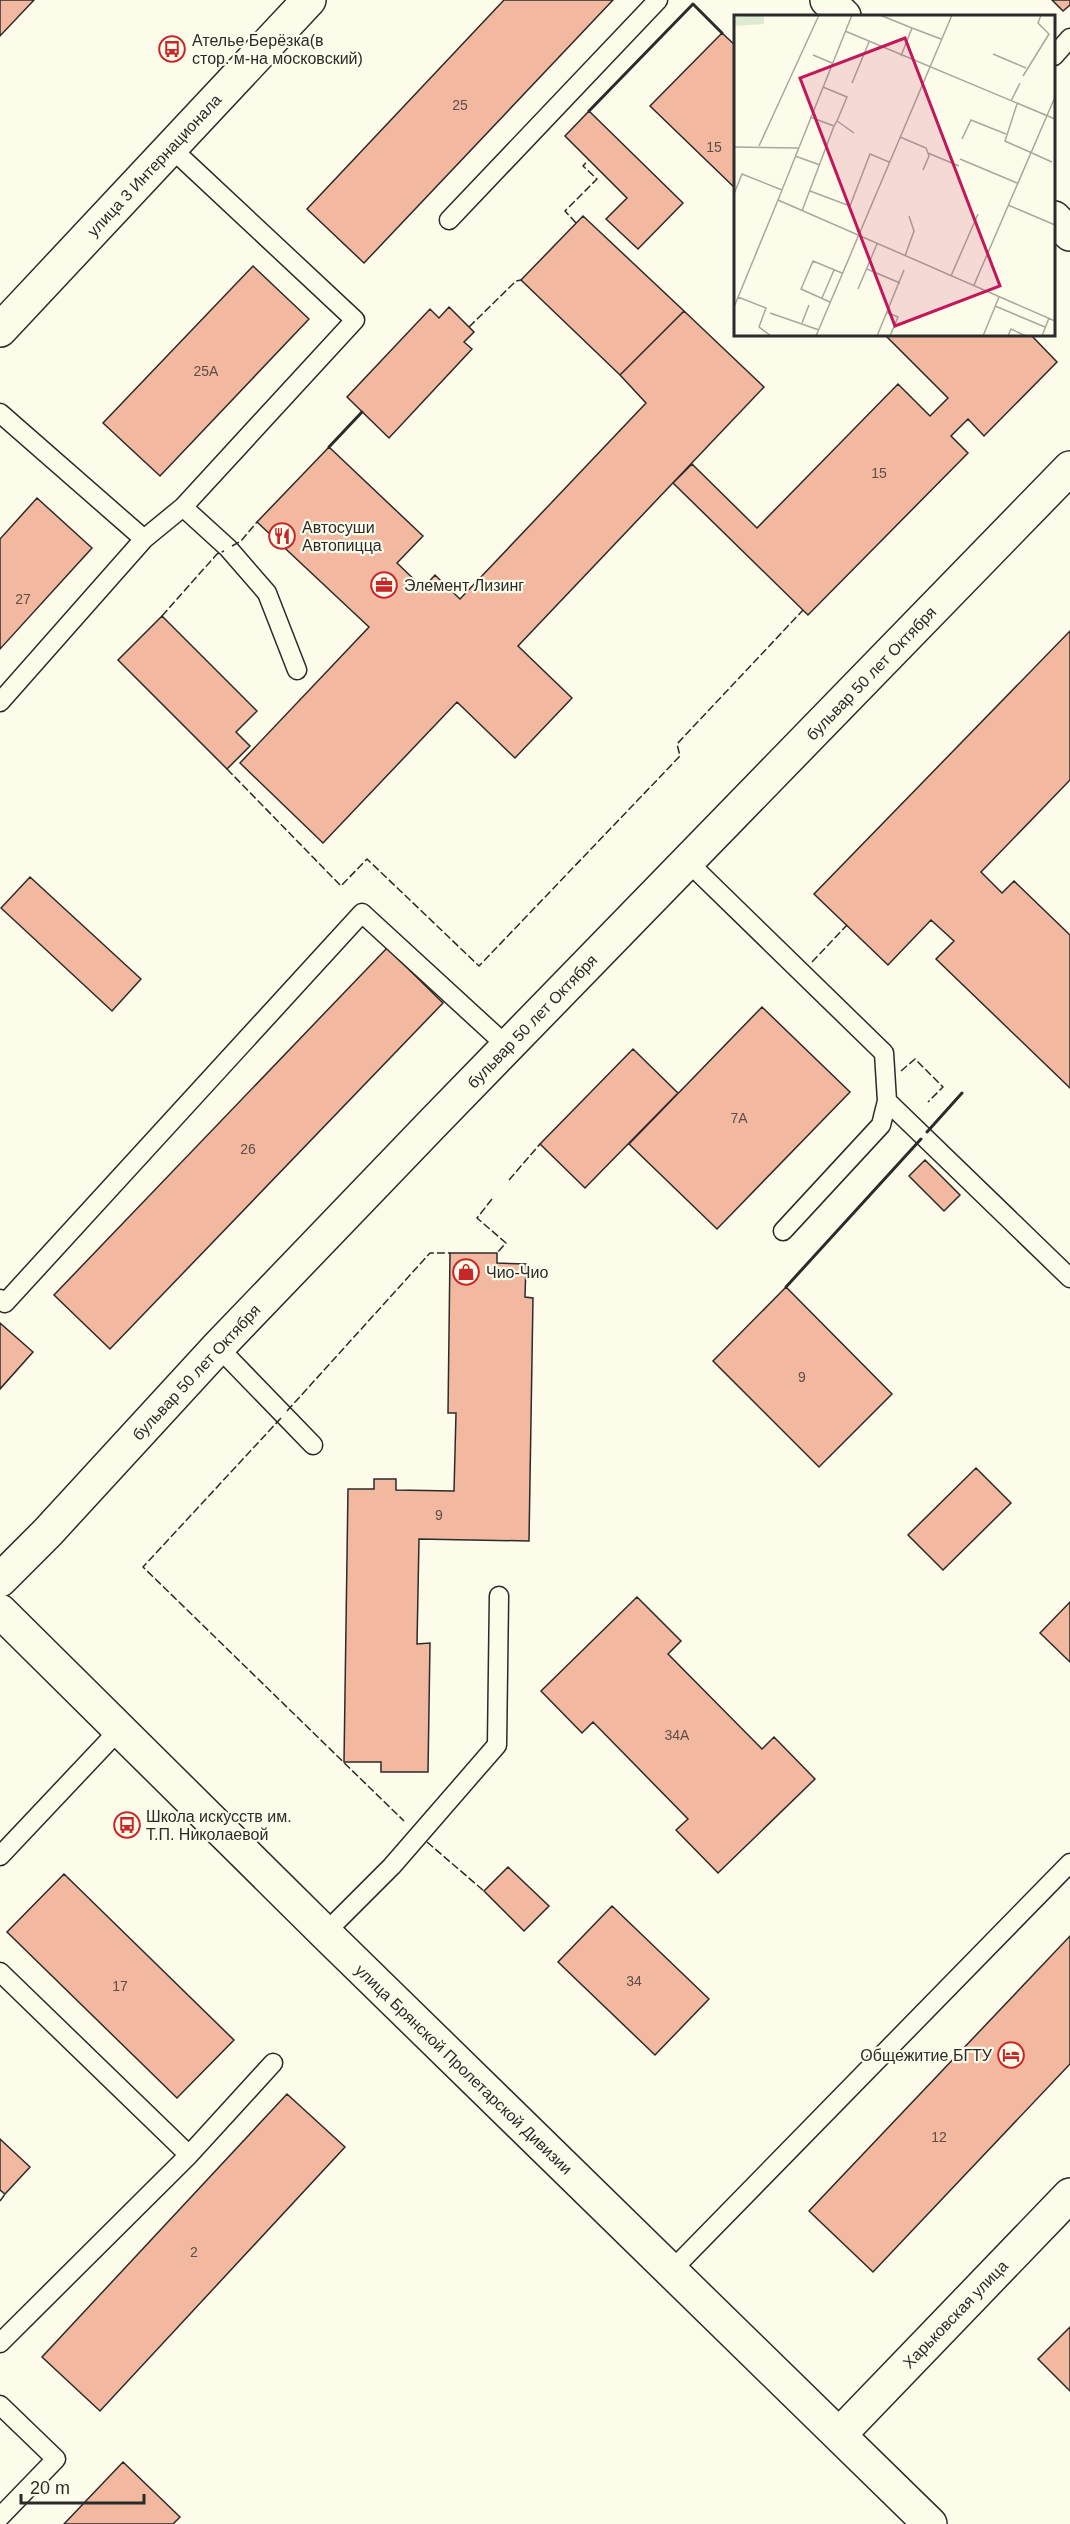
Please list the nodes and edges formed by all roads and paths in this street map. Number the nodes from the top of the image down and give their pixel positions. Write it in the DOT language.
graph roads {
  1 [pos="309,0"];
  2 [pos="658,0"];
  3 [pos="827,0"];
  4 [pos="843,15"];
  5 [pos="1070,38"];
  6 [pos="1055,54"];
  7 [pos="170,147"];
  8 [pos="449,220"];
  9 [pos="1055,220"];
  10 [pos="1070,234"];
  11 [pos="0,330"];
  12 [pos="0,413"];
  13 [pos="1070,468"];
  14 [pos="183,507"];
  15 [pos="144,539"];
  16 [pos="297,670"];
  17 [pos="0,702"];
  18 [pos="687,861"];
  19 [pos="508,1047"];
  20 [pos="887,1101"];
  21 [pos="783,1231"];
  22 [pos="1070,1278"];
  23 [pos="0,1299"];
  24 [pos="218,1347"];
  25 [pos="313,1445"];
  26 [pos="0,1580"];
  27 [pos="500,1596"];
  28 [pos="0,1611"];
  29 [pos="119,1730"];
  30 [pos="0,1856"];
  31 [pos="1070,1863"];
  32 [pos="325,1933"];
  33 [pos="0,1972"];
  34 [pos="273,2063"];
  35 [pos="189,2155"];
  36 [pos="1070,2195"];
  37 [pos="672,2270"];
  38 [pos="0,2343"];
  39 [pos="0,2404"];
  40 [pos="840,2434"];
  41 [pos="0,2517"];
  42 [pos="930,2524"];
  1 -- 7 [label="street, улица 3 Интернационала"];
  2 -- 8 [label="lane"];
  3 -- 4 [label="street"];
  5 -- 6 [label="lane"];
  7 -- 11 [label="street, улица 3 Интернационала"];
  7 -- 14 [label="lane"];
  9 -- 10 [label="street"];
  12 -- 15 [label="lane"];
  13 -- 18 [label="street, бульвар 50 лет Октября"];
  14 -- 15 [label="lane"];
  14 -- 16 [label="lane"];
  15 -- 17 [label="lane"];
  18 -- 19 [label="street, бульвар 50 лет Октября"];
  18 -- 20 [label="lane"];
  19 -- 23 [label="lane"];
  19 -- 24 [label="street, бульвар 50 лет Октября"];
  20 -- 21 [label="lane"];
  20 -- 22 [label="lane"];
  24 -- 25 [label="lane"];
  24 -- 26 [label="street, бульвар 50 лет Октября"];
  27 -- 32 [label="lane"];
  28 -- 29 [label="street, улица Брянской Пролетарской Дивизии"];
  29 -- 30 [label="lane"];
  29 -- 32 [label="street, улица Брянской Пролетарской Дивизии"];
  31 -- 37 [label="lane"];
  32 -- 37 [label="street, улица Брянской Пролетарской Дивизии"];
  33 -- 35 [label="lane"];
  34 -- 35 [label="lane"];
  35 -- 38 [label="lane"];
  36 -- 40 [label="street, Харьковская улица"];
  37 -- 40 [label="street, улица Брянской Пролетарской Дивизии"];
  39 -- 41 [label="lane"];
  40 -- 42 [label="street, улица Брянской Пролетарской Дивизии"];
}
